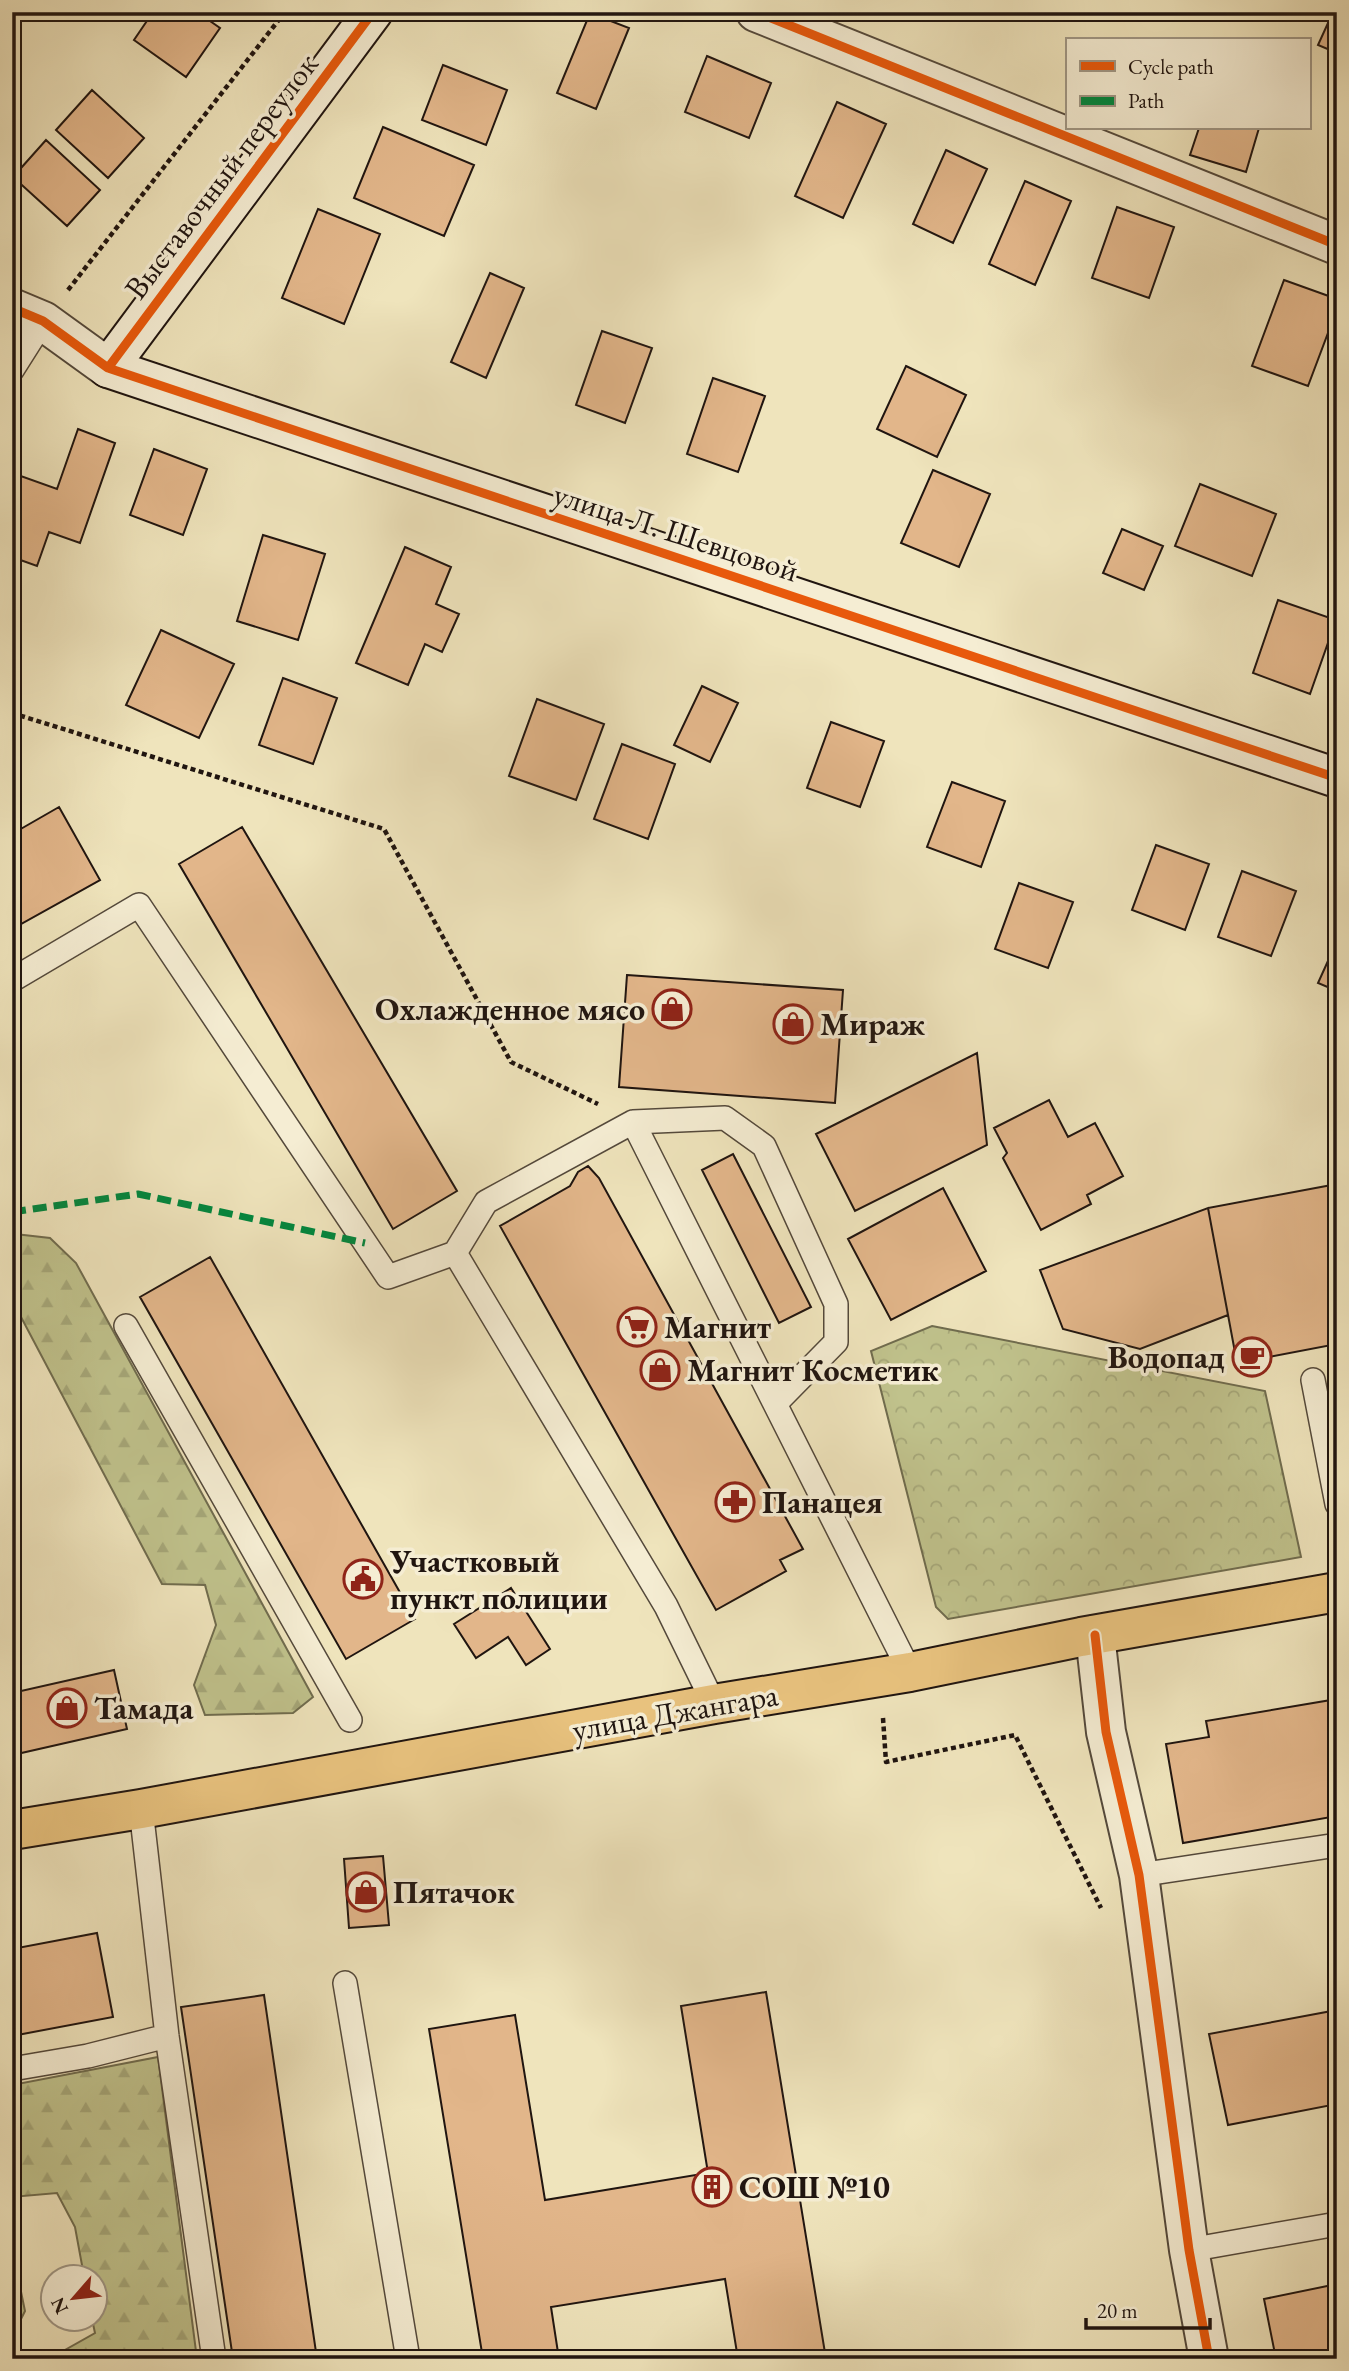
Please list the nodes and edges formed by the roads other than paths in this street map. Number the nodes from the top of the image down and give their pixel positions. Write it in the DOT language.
graph roads {
  1 [pos="373,12"];
  2 [pos="756,12"];
  3 [pos="1337,245"];
  4 [pos="28,315"];
  5 [pos="108,369"];
  6 [pos="12,370"];
  7 [pos="1337,778"];
  8 [pos="12,980"];
  9 [pos="633,1122"];
  10 [pos="454,1253"];
  11 [pos="126,1326"];
  12 [pos="1313,1380"];
  13 [pos="775,1404"];
  14 [pos="1337,1504"];
  15 [pos="1337,1592"];
  16 [pos="1095,1635"];
  17 [pos="895,1674"];
  18 [pos="714,1704"];
  19 [pos="350,1720"];
  20 [pos="141,1809"];
  21 [pos="12,1830"];
  22 [pos="1337,1845"];
  23 [pos="1139,1875"];
  24 [pos="345,1983"];
  25 [pos="167,2036"];
  26 [pos="12,2069"];
  27 [pos="1337,2224"];
  28 [pos="1189,2250"];
  29 [pos="214,2359"];
  30 [pos="408,2359"];
  31 [pos="1209,2359"];
  1 -- 5 [label="street, Выставочный переулок"];
  2 -- 3 [label="street"];
  4 -- 5 [label="street, улица Л. Шевцовой"];
  4 -- 6 [label="lane"];
  5 -- 7 [label="street, улица Л. Шевцовой"];
  8 -- 10 [label="lane"];
  9 -- 10 [label="lane"];
  9 -- 13 [label="lane"];
  9 -- 13 [label="lane"];
  10 -- 18 [label="lane"];
  11 -- 19 [label="lane"];
  12 -- 14 [label="lane"];
  13 -- 17 [label="lane"];
  15 -- 16 [label="main road, улица Джангара"];
  16 -- 17 [label="main road, улица Джангара"];
  16 -- 23 [label="street"];
  17 -- 18 [label="main road, улица Джангара"];
  18 -- 20 [label="main road, улица Джангара"];
  20 -- 21 [label="main road, улица Джангара"];
  20 -- 25 [label="lane"];
  22 -- 23 [label="lane"];
  23 -- 28 [label="street"];
  24 -- 30 [label="lane"];
  25 -- 26 [label="lane"];
  25 -- 29 [label="lane"];
  27 -- 28 [label="lane"];
  28 -- 31 [label="street"];
}
